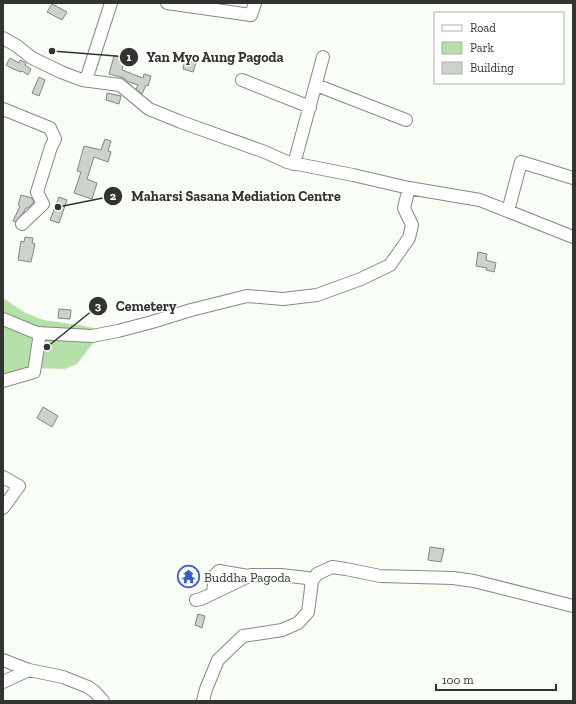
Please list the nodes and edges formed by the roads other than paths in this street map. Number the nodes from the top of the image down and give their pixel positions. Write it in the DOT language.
graph roads {
  1 [pos="111,3"];
  2 [pos="167,3"];
  3 [pos="255,3"];
  4 [pos="3,38"];
  5 [pos="323,58"];
  6 [pos="86,80"];
  7 [pos="242,80"];
  8 [pos="316,85"];
  9 [pos="310,106"];
  10 [pos="3,109"];
  11 [pos="406,120"];
  12 [pos="294,164"];
  13 [pos="573,178"];
  14 [pos="409,188"];
  15 [pos="508,211"];
  16 [pos="22,224"];
  17 [pos="573,237"];
  18 [pos="3,319"];
  19 [pos="40,333"];
  20 [pos="3,381"];
  21 [pos="3,477"];
  22 [pos="3,508"];
  23 [pos="248,576"];
  24 [pos="312,581"];
  25 [pos="213,593"];
  26 [pos="196,600"];
  27 [pos="573,606"];
  28 [pos="3,660"];
  29 [pos="30,670"];
  30 [pos="3,682"];
  31 [pos="103,701"];
  32 [pos="203,701"];
  1 -- 6 [label="street"];
  2 -- 3 [label="street"];
  4 -- 6 [label="street"];
  5 -- 8 [label="street"];
  6 -- 12 [label="street"];
  7 -- 9 [label="street"];
  8 -- 9 [label="street"];
  8 -- 11 [label="street"];
  9 -- 12 [label="street"];
  10 -- 16 [label="street"];
  12 -- 14 [label="street"];
  13 -- 15 [label="street"];
  14 -- 15 [label="street"];
  14 -- 19 [label="street"];
  15 -- 17 [label="street"];
  18 -- 19 [label="street"];
  19 -- 20 [label="street"];
  21 -- 22 [label="street"];
  23 -- 24 [label="street"];
  23 -- 25 [label="street"];
  23 -- 25 [label="street"];
  24 -- 27 [label="street"];
  24 -- 32 [label="street"];
  25 -- 26 [label="street"];
  28 -- 29 [label="street"];
  29 -- 30 [label="street"];
  29 -- 31 [label="street"];
}
